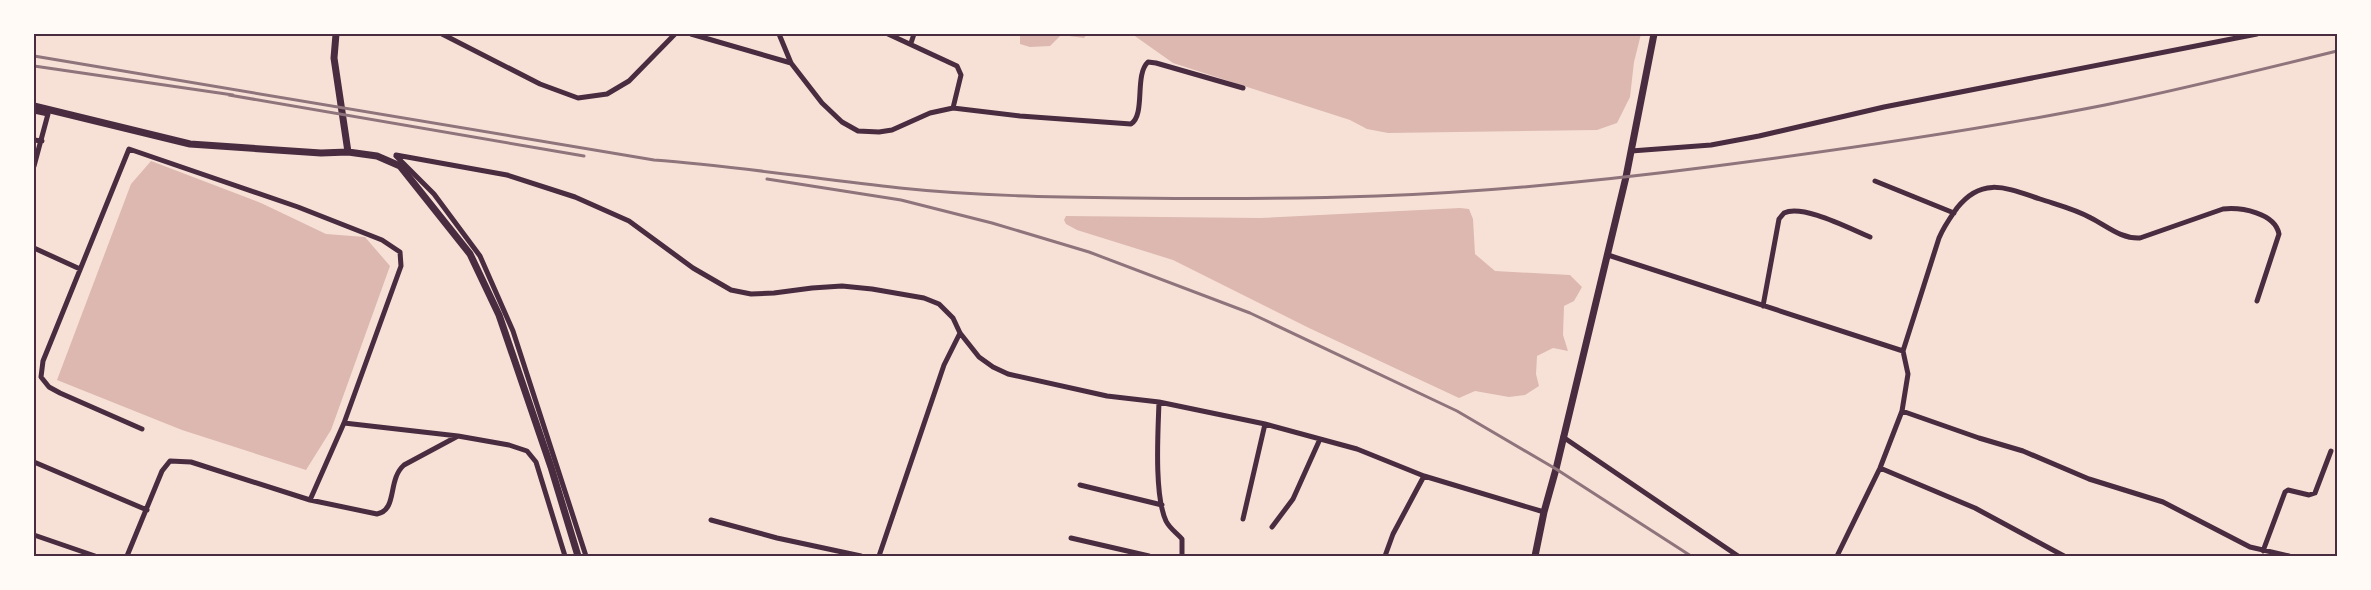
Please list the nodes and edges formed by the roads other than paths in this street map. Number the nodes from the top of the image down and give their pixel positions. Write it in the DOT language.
graph roads {
  1 [pos="336,34"];
  2 [pos="442,34"];
  3 [pos="675,34"];
  4 [pos="691,34"];
  5 [pos="779,34"];
  6 [pos="888,34"];
  7 [pos="914,34"];
  8 [pos="1654,34"];
  9 [pos="2258,34"];
  10 [pos="911,43"];
  11 [pos="791,64"];
  12 [pos="1243,88"];
  13 [pos="34,106"];
  14 [pos="953,108"];
  15 [pos="34,111"];
  16 [pos="34,140"];
  17 [pos="42,141"];
  18 [pos="1631,151"];
  19 [pos="348,152"];
  20 [pos="34,166"];
  21 [pos="1874,181"];
  22 [pos="1954,213"];
  23 [pos="1870,236"];
  24 [pos="34,248"];
  25 [pos="1608,255"];
  26 [pos="80,269"];
  27 [pos="2257,301"];
  28 [pos="1763,306"];
  29 [pos="960,333"];
  30 [pos="1903,351"];
  31 [pos="1160,402"];
  32 [pos="1902,411"];
  33 [pos="344,423"];
  34 [pos="1265,424"];
  35 [pos="142,429"];
  36 [pos="458,436"];
  37 [pos="1563,437"];
  38 [pos="1320,439"];
  39 [pos="2331,451"];
  40 [pos="34,462"];
  41 [pos="1880,468"];
  42 [pos="1424,476"];
  43 [pos="1080,485"];
  44 [pos="310,500"];
  45 [pos="1162,504"];
  46 [pos="147,510"];
  47 [pos="1544,512"];
  48 [pos="1243,519"];
  49 [pos="711,520"];
  50 [pos="1272,528"];
  51 [pos="34,535"];
  52 [pos="1070,538"];
  53 [pos="2263,551"];
  54 [pos="94,556"];
  55 [pos="127,556"];
  56 [pos="565,556"];
  57 [pos="578,556"];
  58 [pos="586,556"];
  59 [pos="861,556"];
  60 [pos="879,556"];
  61 [pos="1149,556"];
  62 [pos="1182,556"];
  63 [pos="1385,556"];
  64 [pos="1536,556"];
  65 [pos="1738,556"];
  66 [pos="1837,556"];
  67 [pos="2064,556"];
  68 [pos="2289,556"];
  1 -- 19 [label="main road"];
  2 -- 3 [label="street"];
  4 -- 11 [label="street"];
  5 -- 11 [label="street"];
  6 -- 10 [label="street"];
  7 -- 10 [label="street"];
  8 -- 18 [label="main road"];
  9 -- 18 [label="street"];
  10 -- 14 [label="street"];
  11 -- 14 [label="street"];
  12 -- 14 [label="street"];
  13 -- 19 [label="main road"];
  15 -- 17 [label="street"];
  16 -- 17 [label="street"];
  17 -- 20 [label="street"];
  18 -- 25 [label="main road"];
  19 -- 57 [label="main road"];
  21 -- 22 [label="street"];
  22 -- 27 [label="street"];
  22 -- 30 [label="street"];
  23 -- 28 [label="street"];
  24 -- 26 [label="street"];
  25 -- 28 [label="street"];
  25 -- 37 [label="main road"];
  26 -- 33 [label="street"];
  26 -- 35 [label="street"];
  28 -- 30 [label="street"];
  29 -- 31 [label="street"];
  29 -- 58 [label="street"];
  29 -- 60 [label="street"];
  30 -- 32 [label="street"];
  31 -- 34 [label="street"];
  31 -- 45 [label="street"];
  32 -- 41 [label="street"];
  32 -- 53 [label="street"];
  33 -- 36 [label="street"];
  33 -- 44 [label="street"];
  34 -- 38 [label="street"];
  34 -- 48 [label="street"];
  36 -- 44 [label="street"];
  36 -- 56 [label="street"];
  37 -- 47 [label="main road"];
  37 -- 65 [label="street"];
  38 -- 42 [label="street"];
  38 -- 50 [label="street"];
  39 -- 53 [label="street"];
  40 -- 46 [label="street"];
  41 -- 66 [label="street"];
  41 -- 67 [label="street"];
  42 -- 47 [label="street"];
  42 -- 63 [label="street"];
  43 -- 45 [label="street"];
  44 -- 46 [label="street"];
  45 -- 62 [label="street"];
  46 -- 55 [label="street"];
  47 -- 64 [label="main road"];
  49 -- 59 [label="street"];
  51 -- 54 [label="street"];
  52 -- 61 [label="street"];
  53 -- 68 [label="street"];
}
